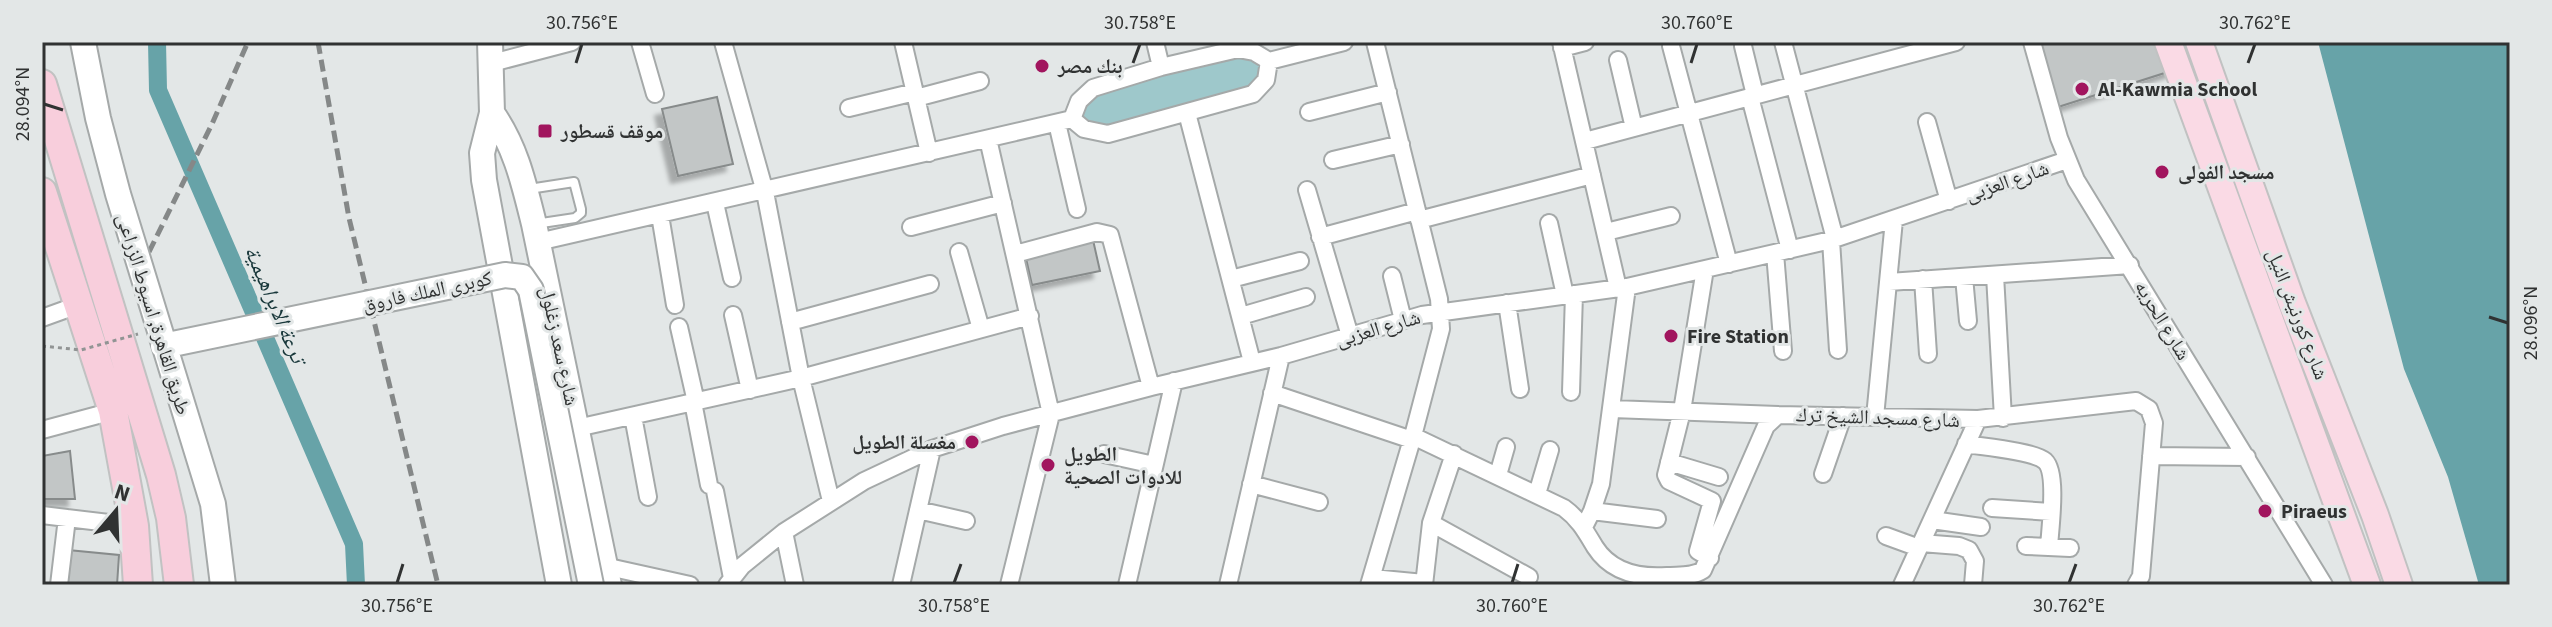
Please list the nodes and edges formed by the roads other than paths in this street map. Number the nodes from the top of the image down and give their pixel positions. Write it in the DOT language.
graph roads {
  1 [pos="83,42"];
  2 [pos="572,42"];
  3 [pos="640,42"];
  4 [pos="723,42"];
  5 [pos="903,42"];
  6 [pos="1155,42"];
  7 [pos="1344,42"];
  8 [pos="1375,42"];
  9 [pos="1585,42"];
  10 [pos="1783,42"];
  11 [pos="1956,42"];
  12 [pos="2032,42"];
  13 [pos="2168,42"];
  14 [pos="2199,42"];
  15 [pos="1562,45"];
  16 [pos="1671,46"];
  17 [pos="1743,46"];
  18 [pos="491,52"];
  19 [pos="1618,60"];
  20 [pos="1269,61"];
  21 [pos="1161,67"];
  22 [pos="980,81"];
  23 [pos="1793,85"];
  24 [pos="43,91"];
  25 [pos="1388,92"];
  26 [pos="655,94"];
  27 [pos="915,95"];
  28 [pos="1752,96"];
  29 [pos="849,108"];
  30 [pos="1309,112"];
  31 [pos="492,113"];
  32 [pos="1187,113"];
  33 [pos="1689,113"];
  34 [pos="1065,121"];
  35 [pos="1927,122"];
  36 [pos="1634,128"];
  37 [pos="988,139"];
  38 [pos="1585,141"];
  39 [pos="1401,144"];
  40 [pos="929,153"];
  41 [pos="1333,160"];
  42 [pos="2067,160"];
  43 [pos="1592,175"];
  44 [pos="525,189"];
  45 [pos="1307,190"];
  46 [pos="42,192"];
  47 [pos="765,192"];
  48 [pos="1949,201"];
  49 [pos="715,203"];
  50 [pos="1003,203"];
  51 [pos="1077,209"];
  52 [pos="660,215"];
  53 [pos="1418,215"];
  54 [pos="1671,216"];
  55 [pos="1894,220"];
  56 [pos="1549,223"];
  57 [pos="911,227"];
  58 [pos="1606,232"];
  59 [pos="536,233"];
  60 [pos="1320,237"];
  61 [pos="1833,240"];
  62 [pos="1782,251"];
  63 [pos="959,252"];
  64 [pos="1015,254"];
  65 [pos="1300,261"];
  66 [pos="1729,264"];
  67 [pos="2130,265"];
  68 [pos="1705,269"];
  69 [pos="1995,275"];
  70 [pos="1392,276"];
  71 [pos="1964,277"];
  72 [pos="732,278"];
  73 [pos="1231,279"];
  74 [pos="1923,279"];
  75 [pos="1889,282"];
  76 [pos="930,284"];
  77 [pos="1623,288"];
  78 [pos="1570,294"];
  79 [pos="1306,297"];
  80 [pos="1507,303"];
  81 [pos="78,305"];
  82 [pos="675,305"];
  83 [pos="1442,311"];
  84 [pos="733,315"];
  85 [pos="1030,316"];
  86 [pos="1241,316"];
  87 [pos="42,318"];
  88 [pos="1403,320"];
  89 [pos="1968,321"];
  90 [pos="790,322"];
  91 [pos="679,327"];
  92 [pos="981,329"];
  93 [pos="1350,336"];
  94 [pos="160,337"];
  95 [pos="1838,350"];
  96 [pos="1783,351"];
  97 [pos="1928,354"];
  98 [pos="1281,356"];
  99 [pos="1252,362"];
  100 [pos="801,378"];
  101 [pos="1174,381"];
  102 [pos="1151,387"];
  103 [pos="1520,389"];
  104 [pos="750,390"];
  105 [pos="1571,392"];
  106 [pos="1272,393"];
  107 [pos="694,402"];
  108 [pos="1612,409"];
  109 [pos="113,411"];
  110 [pos="1682,411"];
  111 [pos="1051,414"];
  112 [pos="1778,415"];
  113 [pos="633,416"];
  114 [pos="1843,416"];
  115 [pos="1875,417"];
  116 [pos="2003,418"];
  117 [pos="1978,419"];
  118 [pos="577,428"];
  119 [pos="42,430"];
  120 [pos="1413,438"];
  121 [pos="1966,444"];
  122 [pos="1506,447"];
  123 [pos="932,449"];
  124 [pos="1550,450"];
  125 [pos="1104,454"];
  126 [pos="1454,454"];
  127 [pos="2151,456"];
  128 [pos="2247,457"];
  129 [pos="1669,462"];
  130 [pos="1154,465"];
  131 [pos="1823,474"];
  132 [pos="1498,475"];
  133 [pos="1719,477"];
  134 [pos="1251,484"];
  135 [pos="1537,494"];
  136 [pos="648,497"];
  137 [pos="831,501"];
  138 [pos="1319,502"];
  139 [pos="1992,508"];
  140 [pos="918,510"];
  141 [pos="1592,511"];
  142 [pos="2051,512"];
  143 [pos="42,515"];
  144 [pos="67,518"];
  145 [pos="1657,519"];
  146 [pos="1932,520"];
  147 [pos="966,521"];
  148 [pos="1431,523"];
  149 [pos="134,526"];
  150 [pos="1584,527"];
  151 [pos="1981,527"];
  152 [pos="784,532"];
  153 [pos="1886,536"];
  154 [pos="1920,545"];
  155 [pos="2026,546"];
  156 [pos="2049,547"];
  157 [pos="2070,548"];
  158 [pos="1620,569"];
  159 [pos="1703,571"];
  160 [pos="1529,577"];
  161 [pos="601,579"];
  162 [pos="1370,581"];
  163 [pos="735,583"];
  164 [pos="1232,584"];
  165 [pos="1424,584"];
  166 [pos="59,585"];
  167 [pos="138,585"];
  168 [pos="179,585"];
  169 [pos="223,585"];
  170 [pos="559,585"];
  171 [pos="690,585"];
  172 [pos="795,585"];
  173 [pos="901,585"];
  174 [pos="1009,585"];
  175 [pos="1127,585"];
  176 [pos="1611,585"];
  177 [pos="1902,585"];
  178 [pos="1973,585"];
  179 [pos="2136,585"];
  180 [pos="2324,585"];
  181 [pos="2367,585"];
  182 [pos="2399,585"];
  1 -- 94 [label="main road, طريق القاهرة, اسيوط الزراعى, bridge"];
  2 -- 18 [label="street"];
  3 -- 26 [label="street"];
  4 -- 47 [label="street"];
  5 -- 27 [label="street"];
  6 -- 21 [label="street"];
  7 -- 20 [label="street"];
  8 -- 25 [label="street"];
  9 -- 15 [label="street"];
  10 -- 23 [label="street"];
  11 -- 23 [label="street"];
  12 -- 42 [label="street, شارع الحريه"];
  13 -- 181 [label="main road, شارع كورنيش النيل"];
  14 -- 182 [label="main road, شارع كورنيش النيل"];
  15 -- 38 [label="street"];
  16 -- 33 [label="street"];
  17 -- 28 [label="street"];
  18 -- 31 [label="main road"];
  19 -- 36 [label="street"];
  20 -- 21 [label="street"];
  20 -- 32 [label="street"];
  21 -- 34 [label="street"];
  22 -- 27 [label="street"];
  23 -- 28 [label="street"];
  23 -- 61 [label="street"];
  24 -- 168 [label="highway, طريق القاهرة, اسيوط الزراعى"];
  25 -- 30 [label="street"];
  25 -- 39 [label="street"];
  27 -- 29 [label="street"];
  27 -- 40 [label="street"];
  28 -- 33 [label="street"];
  28 -- 62 [label="street"];
  31 -- 44 [label="main road, شارع سعد زغلول"];
  31 -- 170 [label="main road"];
  32 -- 34 [label="street"];
  32 -- 73 [label="street"];
  33 -- 36 [label="street"];
  33 -- 66 [label="street"];
  34 -- 37 [label="street"];
  34 -- 51 [label="street"];
  35 -- 48 [label="street"];
  36 -- 38 [label="street"];
  37 -- 40 [label="street"];
  37 -- 50 [label="street"];
  38 -- 43 [label="street"];
  39 -- 41 [label="street"];
  39 -- 53 [label="street"];
  40 -- 47 [label="street"];
  42 -- 48 [label="street, شارع العزبى"];
  42 -- 67 [label="street, شارع الحريه"];
  43 -- 53 [label="street"];
  43 -- 58 [label="street"];
  44 -- 59 [label="main road, شارع سعد زغلول"];
  44 -- 59 [label="lane"];
  45 -- 60 [label="street"];
  46 -- 81 [label="highway"];
  47 -- 49 [label="street"];
  47 -- 90 [label="street"];
  48 -- 55 [label="street, شارع العزبى"];
  49 -- 52 [label="street"];
  49 -- 72 [label="street"];
  50 -- 57 [label="street"];
  50 -- 64 [label="street"];
  52 -- 59 [label="street"];
  52 -- 82 [label="street"];
  53 -- 60 [label="street"];
  53 -- 83 [label="street"];
  54 -- 58 [label="street"];
  55 -- 61 [label="street, شارع العزبى"];
  55 -- 75 [label="street"];
  56 -- 78 [label="street"];
  58 -- 77 [label="street"];
  59 -- 118 [label="main road, شارع سعد زغلول"];
  60 -- 93 [label="street"];
  61 -- 62 [label="street, شارع العزبى"];
  61 -- 95 [label="street"];
  62 -- 66 [label="street, شارع العزبى"];
  62 -- 96 [label="street"];
  63 -- 92 [label="street"];
  64 -- 85 [label="street"];
  64 -- 102 [label="street"];
  65 -- 73 [label="street"];
  66 -- 68 [label="street, شارع العزبى"];
  67 -- 69 [label="street"];
  67 -- 128 [label="street, شارع الحريه"];
  68 -- 77 [label="street, شارع العزبى"];
  68 -- 110 [label="street"];
  69 -- 71 [label="street"];
  69 -- 116 [label="street"];
  70 -- 88 [label="street"];
  71 -- 74 [label="street"];
  71 -- 89 [label="street"];
  73 -- 86 [label="street"];
  74 -- 75 [label="street"];
  74 -- 97 [label="street"];
  75 -- 115 [label="street"];
  76 -- 90 [label="street"];
  77 -- 78 [label="street, شارع العزبى"];
  77 -- 108 [label="street"];
  78 -- 80 [label="street, شارع العزبى"];
  78 -- 105 [label="street"];
  79 -- 86 [label="street"];
  80 -- 83 [label="street, شارع العزبى"];
  80 -- 103 [label="street"];
  81 -- 87 [label="street"];
  81 -- 109 [label="highway"];
  83 -- 88 [label="street, شارع العزبى"];
  83 -- 120 [label="street"];
  84 -- 104 [label="street"];
  85 -- 92 [label="street"];
  85 -- 111 [label="street"];
  86 -- 99 [label="street"];
  88 -- 93 [label="street, شارع العزبى"];
  90 -- 100 [label="street"];
  91 -- 107 [label="street"];
  92 -- 100 [label="street"];
  93 -- 98 [label="street, شارع العزبى"];
  94 -- 161 [label="main road, كوبرى الملك فاروق, bridge"];
  94 -- 169 [label="main road, طريق القاهرة, اسيوط الزراعى, bridge"];
  98 -- 99 [label="street, شارع العزبى"];
  98 -- 106 [label="street"];
  99 -- 101 [label="street, شارع العزبى"];
  100 -- 104 [label="street"];
  100 -- 137 [label="street"];
  101 -- 102 [label="street, شارع العزبى"];
  101 -- 130 [label="street"];
  102 -- 111 [label="street, شارع العزبى"];
  104 -- 107 [label="street"];
  106 -- 120 [label="street"];
  106 -- 134 [label="street"];
  107 -- 113 [label="street"];
  107 -- 163 [label="street"];
  108 -- 110 [label="street"];
  108 -- 141 [label="street"];
  109 -- 119 [label="street"];
  109 -- 149 [label="highway"];
  110 -- 112 [label="street"];
  110 -- 129 [label="street"];
  111 -- 123 [label="street, شارع العزبى"];
  111 -- 174 [label="street"];
  112 -- 114 [label="street, شارع مسجد الشيخ ترك"];
  112 -- 159 [label="street, شارع مسجد الشيخ ترك"];
  113 -- 118 [label="street"];
  113 -- 136 [label="street"];
  114 -- 115 [label="street, شارع مسجد الشيخ ترك"];
  114 -- 131 [label="street"];
  115 -- 117 [label="street, شارع مسجد الشيخ ترك"];
  116 -- 117 [label="street, شارع مسجد الشيخ ترك"];
  116 -- 127 [label="street, شارع مسجد الشيخ ترك"];
  117 -- 121 [label="street"];
  118 -- 161 [label="main road, شارع سعد زغلول"];
  120 -- 126 [label="street"];
  120 -- 162 [label="street"];
  121 -- 142 [label="street"];
  121 -- 146 [label="street"];
  122 -- 132 [label="street"];
  123 -- 137 [label="street, شارع العزبى"];
  123 -- 140 [label="street"];
  124 -- 135 [label="street"];
  125 -- 130 [label="street"];
  126 -- 132 [label="street"];
  126 -- 148 [label="street"];
  127 -- 128 [label="street"];
  127 -- 179 [label="street"];
  128 -- 180 [label="street, شارع الحريه"];
  129 -- 133 [label="street"];
  129 -- 159 [label="street"];
  130 -- 175 [label="street"];
  132 -- 135 [label="street"];
  134 -- 138 [label="street"];
  134 -- 164 [label="street"];
  135 -- 150 [label="street"];
  137 -- 152 [label="street, شارع العزبى"];
  139 -- 142 [label="street"];
  140 -- 147 [label="street"];
  140 -- 173 [label="street"];
  141 -- 145 [label="street"];
  141 -- 150 [label="street"];
  142 -- 156 [label="street"];
  143 -- 144 [label="street"];
  144 -- 149 [label="street"];
  144 -- 166 [label="street"];
  146 -- 151 [label="street"];
  146 -- 154 [label="street"];
  148 -- 160 [label="street"];
  148 -- 165 [label="street"];
  149 -- 167 [label="highway"];
  150 -- 158 [label="street"];
  152 -- 163 [label="street, شارع العزبى"];
  152 -- 172 [label="street"];
  153 -- 154 [label="street"];
  154 -- 177 [label="street"];
  154 -- 178 [label="street"];
  155 -- 156 [label="street"];
  156 -- 157 [label="street"];
  158 -- 159 [label="street"];
  158 -- 176 [label="street"];
  161 -- 171 [label="street"];
  162 -- 165 [label="street"];
}
